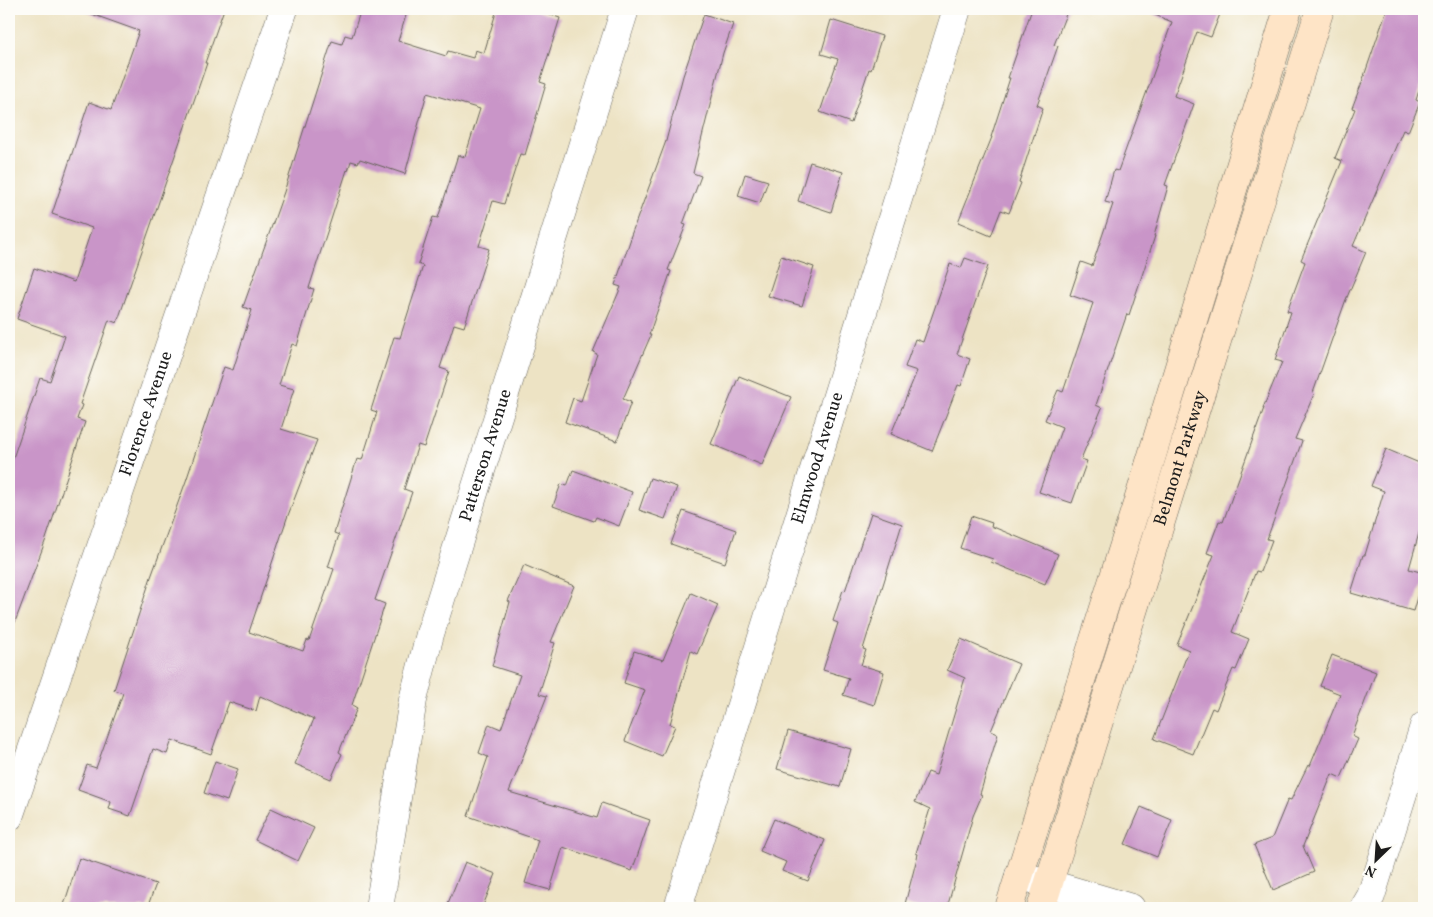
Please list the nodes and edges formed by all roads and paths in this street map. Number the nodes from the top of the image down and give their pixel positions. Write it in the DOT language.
graph roads {
  1 [pos="284,9"];
  2 [pos="625,9"];
  3 [pos="957,9"];
  4 [pos="1288,9"];
  5 [pos="1320,9"];
  6 [pos="1262,96"];
  7 [pos="1291,106"];
  8 [pos="1143,485"];
  9 [pos="1170,493"];
  10 [pos="1424,726"];
  11 [pos="9,817"];
  12 [pos="1019,875"];
  13 [pos="1045,896"];
  14 [pos="379,908"];
  15 [pos="678,908"];
  16 [pos="1009,908"];
  17 [pos="1131,908"];
  18 [pos="1364,908"];
  1 -- 11 [label="street, Florence Avenue"];
  2 -- 14 [label="street, Patterson Avenue"];
  3 -- 15 [label="street, Elmwood Avenue"];
  4 -- 6 [label="street, Belmont Parkway"];
  5 -- 7 [label="street, Belmont Parkway"];
  6 -- 7 [label="street"];
  6 -- 8 [label="street, Belmont Parkway"];
  7 -- 9 [label="street, Belmont Parkway"];
  8 -- 9 [label="street"];
  8 -- 12 [label="street, Belmont Parkway"];
  9 -- 13 [label="street, Belmont Parkway"];
  10 -- 18 [label="street"];
  12 -- 13 [label="street"];
  12 -- 16 [label="street, Belmont Parkway"];
  13 -- 17 [label="street"];
}
